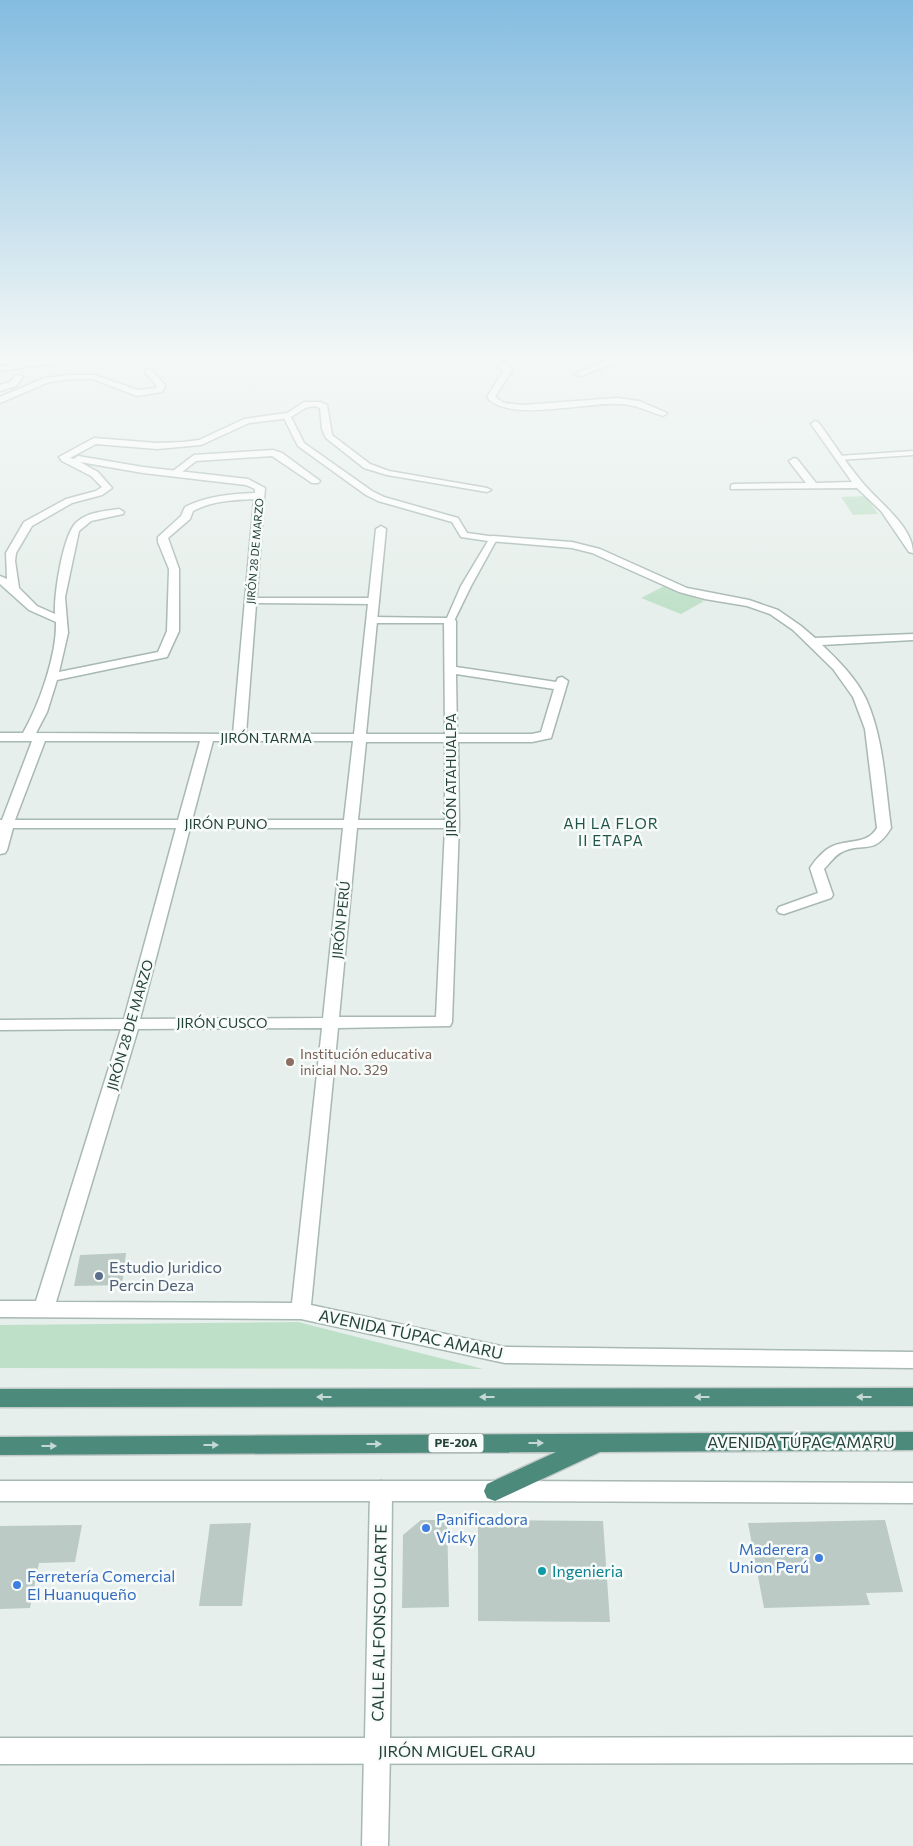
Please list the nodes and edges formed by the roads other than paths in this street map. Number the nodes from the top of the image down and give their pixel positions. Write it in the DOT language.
graph roads {
  1 [pos="86,444"];
  2 [pos="99,444"];
  3 [pos="140,444"];
  4 [pos="188,444"];
  5 [pos="301,444"];
  6 [pos="339,444"];
  7 [pos="829,444"];
  8 [pos="913,453"];
  9 [pos="839,458"];
  10 [pos="794,461"];
  11 [pos="174,474"];
  12 [pos="314,481"];
  13 [pos="859,485"];
  14 [pos="813,486"];
  15 [pos="734,487"];
  16 [pos="487,490"];
  17 [pos="260,496"];
  18 [pos="119,512"];
  19 [pos="381,529"];
  20 [pos="493,539"];
  21 [pos="913,550"];
  22 [pos="0,578"];
  23 [pos="14,589"];
  24 [pos="251,601"];
  25 [pos="374,601"];
  26 [pos="60,620"];
  27 [pos="372,620"];
  28 [pos="450,621"];
  29 [pos="913,637"];
  30 [pos="812,642"];
  31 [pos="450,670"];
  32 [pos="52,677"];
  33 [pos="0,738"];
  34 [pos="33,738"];
  35 [pos="207,738"];
  36 [pos="239,738"];
  37 [pos="360,738"];
  38 [pos="451,738"];
  39 [pos="4,824"];
  40 [pos="184,824"];
  41 [pos="351,824"];
  42 [pos="452,824"];
  43 [pos="0,850"];
  44 [pos="784,910"];
  45 [pos="444,1022"];
  46 [pos="331,1023"];
  47 [pos="0,1024"];
  48 [pos="131,1024"];
  49 [pos="0,1309"];
  50 [pos="44,1309"];
  51 [pos="301,1311"];
  52 [pos="913,1360"];
  53 [pos="913,1397"];
  54 [pos="0,1398"];
  55 [pos="913,1441"];
  56 [pos="599,1443"];
  57 [pos="0,1446"];
  58 [pos="0,1490"];
  59 [pos="380,1491"];
  60 [pos="495,1492"];
  61 [pos="913,1493"];
  62 [pos="913,1750"];
  63 [pos="0,1751"];
  64 [pos="377,1751"];
  65 [pos="375,1846"];
  1 -- 23 [label="street"];
  2 -- 11 [label="street, JIRÓN 28 DE MARZO"];
  3 -- 4 [label="street"];
  5 -- 20 [label="lane"];
  6 -- 16 [label="lane"];
  7 -- 9 [label="street"];
  8 -- 9 [label="lane"];
  9 -- 13 [label="street"];
  10 -- 14 [label="street"];
  11 -- 12 [label="street"];
  11 -- 17 [label="street, JIRÓN 28 DE MARZO"];
  13 -- 14 [label="street"];
  13 -- 21 [label="street"];
  14 -- 15 [label="street"];
  17 -- 24 [label="street, JIRÓN 28 DE MARZO"];
  17 -- 32 [label="street"];
  18 -- 26 [label="street"];
  19 -- 25 [label="street, JIRÓN PERÚ"];
  20 -- 28 [label="lane, JIRÓN ATAHUALPA"];
  20 -- 30 [label="street"];
  22 -- 23 [label="street"];
  23 -- 26 [label="street"];
  24 -- 25 [label="lane"];
  24 -- 36 [label="street, JIRÓN 28 DE MARZO"];
  25 -- 27 [label="street, JIRÓN PERÚ"];
  26 -- 32 [label="street"];
  27 -- 28 [label="lane"];
  27 -- 37 [label="street, JIRÓN PERÚ"];
  28 -- 31 [label="street, JIRÓN ATAHUALPA"];
  29 -- 30 [label="street"];
  30 -- 44 [label="street"];
  31 -- 38 [label="street, JIRÓN ATAHUALPA"];
  31 -- 38 [label="street, JIRÓN TARMA"];
  32 -- 34 [label="street"];
  33 -- 34 [label="street, JIRÓN TARMA"];
  34 -- 35 [label="street, JIRÓN TARMA"];
  34 -- 39 [label="street"];
  35 -- 36 [label="street, JIRÓN TARMA"];
  35 -- 40 [label="street, JIRÓN 28 DE MARZO"];
  36 -- 37 [label="street, JIRÓN TARMA"];
  37 -- 38 [label="street, JIRÓN TARMA"];
  37 -- 41 [label="street, JIRÓN PERÚ"];
  38 -- 42 [label="street, JIRÓN ATAHUALPA"];
  39 -- 40 [label="street, JIRÓN PUNO"];
  39 -- 43 [label="street"];
  40 -- 41 [label="street, JIRÓN PUNO"];
  40 -- 48 [label="street, JIRÓN 28 DE MARZO"];
  41 -- 42 [label="street, JIRÓN PUNO"];
  41 -- 46 [label="street, JIRÓN PERÚ"];
  42 -- 45 [label="street, JIRÓN ATAHUALPA"];
  45 -- 46 [label="street, JIRÓN CUSCO"];
  46 -- 48 [label="street, JIRÓN CUSCO"];
  46 -- 51 [label="street, JIRÓN PERÚ"];
  47 -- 48 [label="street, JIRÓN CUSCO"];
  48 -- 50 [label="street, JIRÓN 28 DE MARZO"];
  49 -- 50 [label="street, AVENIDA TÚPAC AMARU"];
  50 -- 51 [label="street, AVENIDA TÚPAC AMARU"];
  51 -- 52 [label="street, AVENIDA TÚPAC AMARU"];
  53 -- 54 [label="highway, one-way"];
  55 -- 56 [label="highway, AVENIDA TÚPAC AMARU / PE-20A"];
  57 -- 56 [label="highway, AVENIDA TÚPAC AMARU / PE-20A, one-way"];
  56 -- 60 [label="highway"];
  58 -- 59 [label="street"];
  59 -- 60 [label="street"];
  59 -- 64 [label="street, CALLE ALFONSO UGARTE"];
  60 -- 61 [label="street"];
  62 -- 64 [label="street, JIRÓN MIGUEL GRAU"];
  63 -- 64 [label="street, JIRÓN MIGUEL GRAU"];
  64 -- 65 [label="street, CALLE ALFONSO UGARTE"];
}
